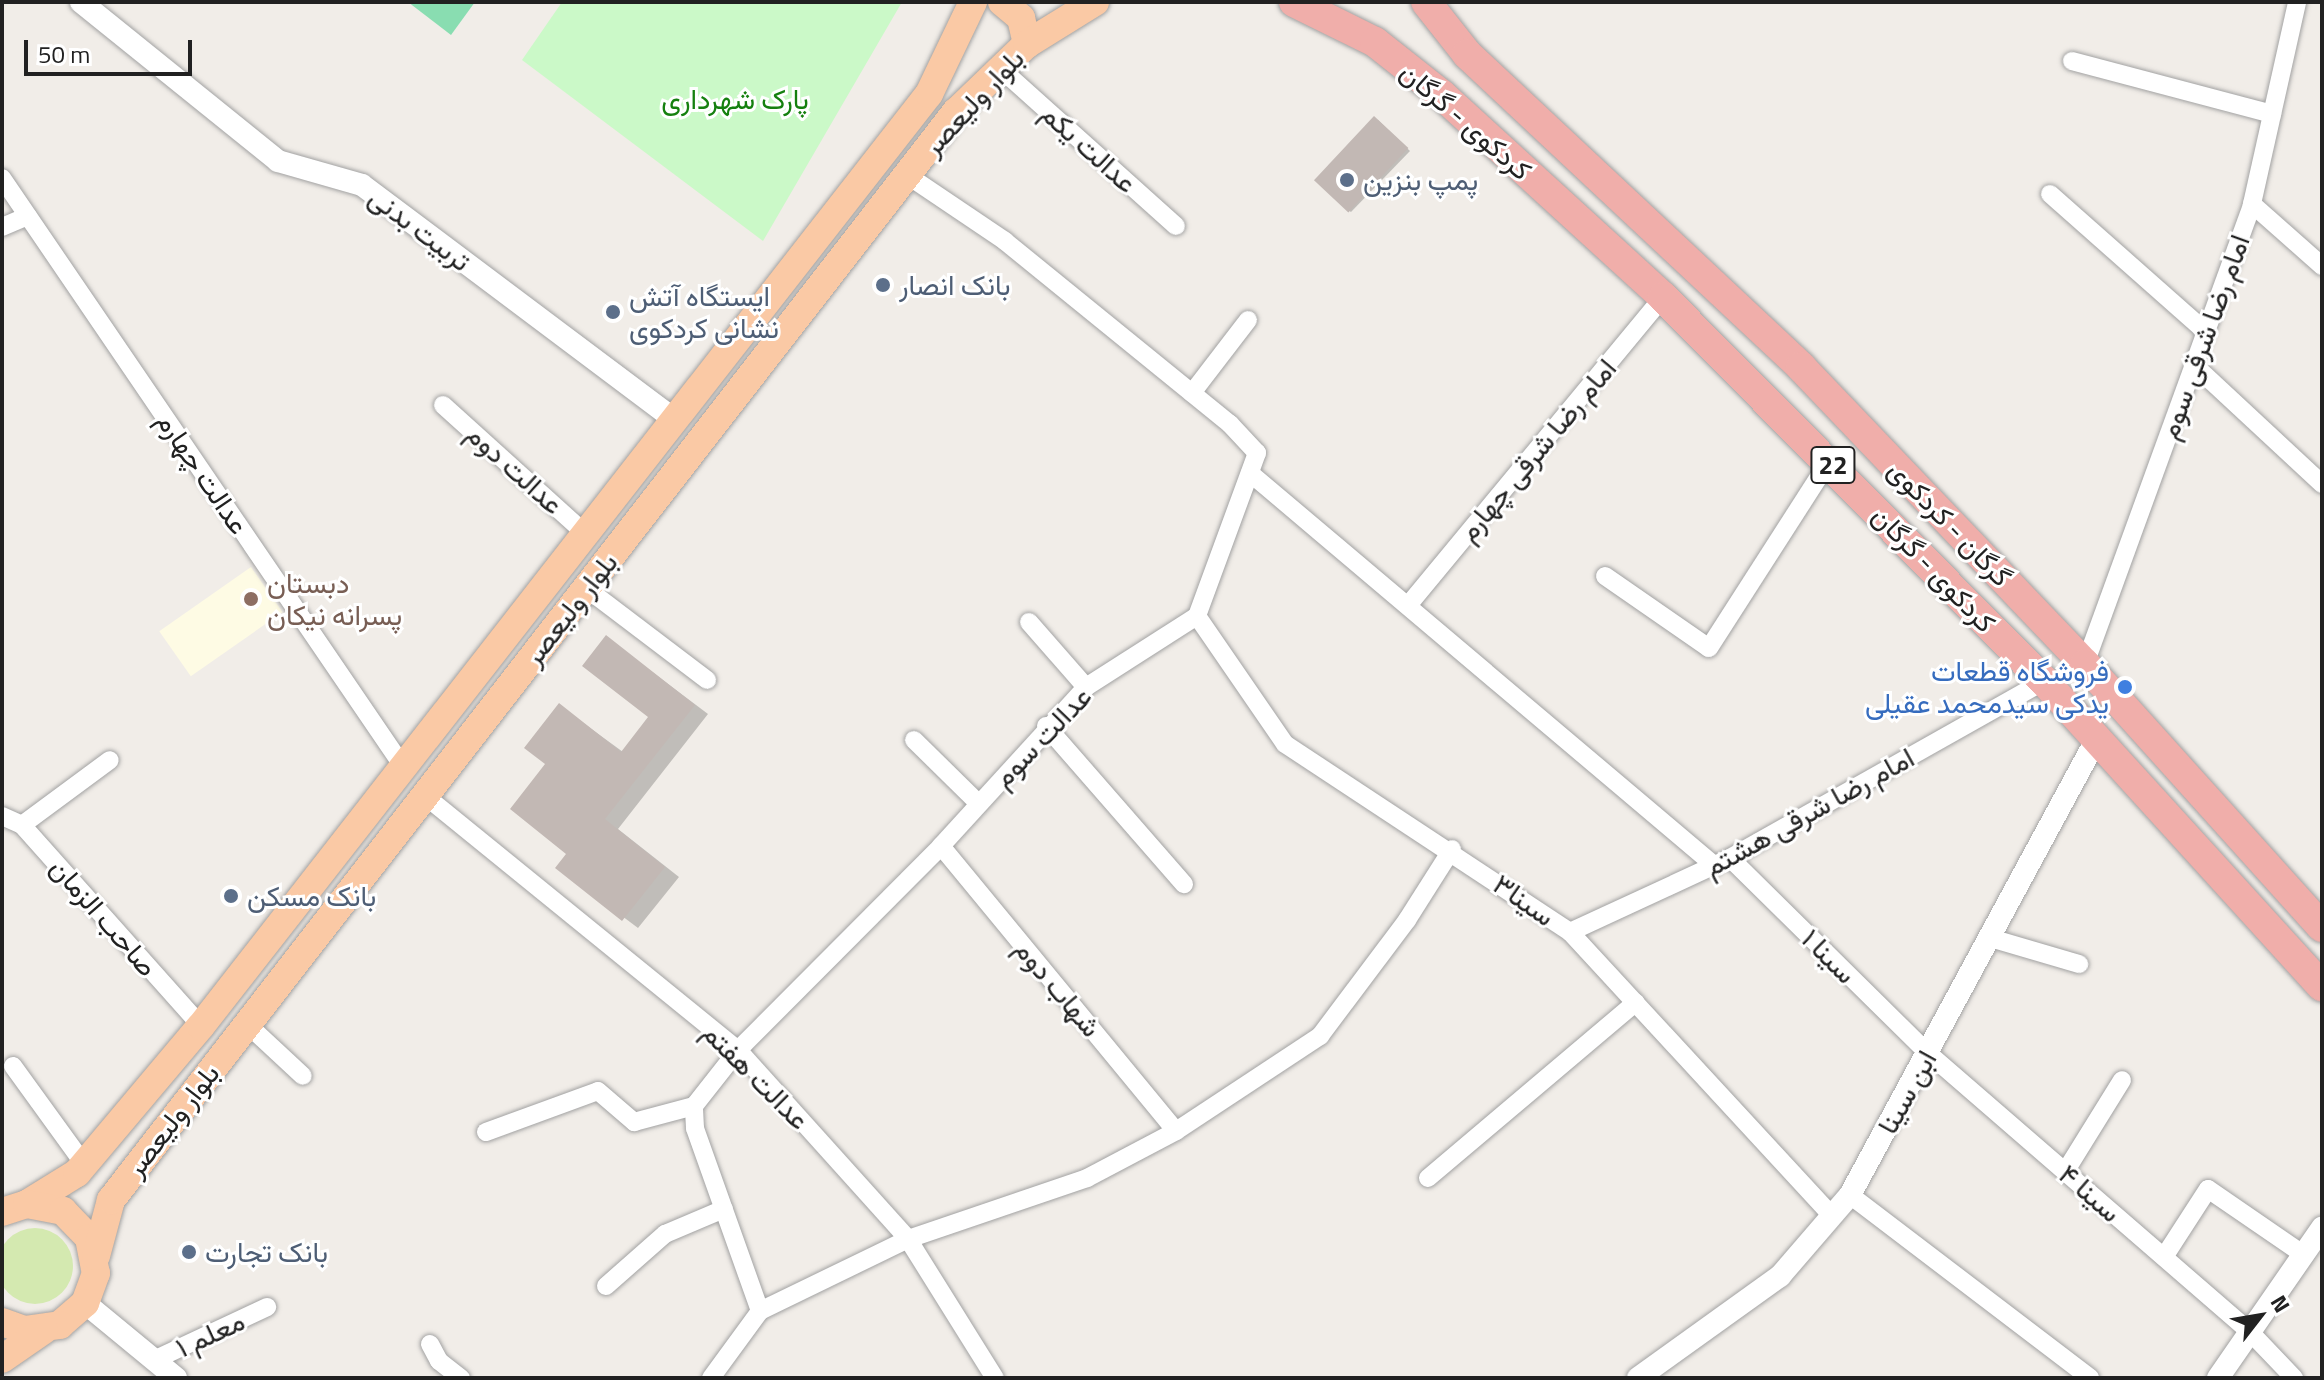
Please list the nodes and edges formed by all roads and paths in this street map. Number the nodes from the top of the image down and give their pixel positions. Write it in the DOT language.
graph roads {
  1 [pos="81,2"];
  2 [pos="973,2"];
  3 [pos="1002,2"];
  4 [pos="1095,2"];
  5 [pos="1294,2"];
  6 [pos="2297,2"];
  7 [pos="1435,6"];
  8 [pos="1027,44"];
  9 [pos="2072,61"];
  10 [pos="1001,69"];
  11 [pos="2272,114"];
  12 [pos="907,175"];
  13 [pos="2,178"];
  14 [pos="2050,194"];
  15 [pos="2252,204"];
  16 [pos="28,216"];
  17 [pos="1176,226"];
  18 [pos="2,227"];
  19 [pos="2322,266"];
  20 [pos="1663,297"];
  21 [pos="1248,320"];
  22 [pos="2206,332"];
  23 [pos="2194,365"];
  24 [pos="1192,393"];
  25 [pos="443,405"];
  26 [pos="674,419"];
  27 [pos="1829,461"];
  28 [pos="1250,473"];
  29 [pos="2322,484"];
  30 [pos="586,534"];
  31 [pos="1605,576"];
  32 [pos="586,588"];
  33 [pos="1410,603"];
  34 [pos="1197,616"];
  35 [pos="1029,622"];
  36 [pos="2085,664"];
  37 [pos="707,680"];
  38 [pos="2044,681"];
  39 [pos="1086,687"];
  40 [pos="1046,726"];
  41 [pos="914,740"];
  42 [pos="2096,740"];
  43 [pos="110,760"];
  44 [pos="404,768"];
  45 [pos="424,795"];
  46 [pos="978,803"];
  47 [pos="2,816"];
  48 [pos="22,825"];
  49 [pos="941,846"];
  50 [pos="1452,849"];
  51 [pos="1722,862"];
  52 [pos="1184,884"];
  53 [pos="2322,927"];
  54 [pos="1570,932"];
  55 [pos="1990,938"];
  56 [pos="2079,964"];
  57 [pos="2322,987"];
  58 [pos="1636,1002"];
  59 [pos="247,1024"];
  60 [pos="201,1026"];
  61 [pos="738,1050"];
  62 [pos="1928,1053"];
  63 [pos="13,1066"];
  64 [pos="303,1076"];
  65 [pos="2122,1080"];
  66 [pos="694,1106"];
  67 [pos="1176,1131"];
  68 [pos="486,1132"];
  69 [pos="84,1164"];
  70 [pos="2065,1172"];
  71 [pos="1428,1178"];
  72 [pos="1850,1195"];
  73 [pos="14,1208"];
  74 [pos="724,1209"];
  75 [pos="1832,1216"];
  76 [pos="2322,1228"];
  77 [pos="908,1239"];
  78 [pos="2304,1255"];
  79 [pos="96,1256"];
  80 [pos="2164,1257"];
  81 [pos="606,1286"];
  82 [pos="85,1303"];
  83 [pos="267,1307"];
  84 [pos="760,1311"];
  85 [pos="2,1322"];
  86 [pos="44,1330"];
  87 [pos="2252,1334"];
  88 [pos="430,1344"];
  89 [pos="2,1359"];
  90 [pos="154,1360"];
  91 [pos="176,1378"];
  92 [pos="461,1378"];
  93 [pos="711,1378"];
  94 [pos="995,1378"];
  95 [pos="1638,1378"];
  96 [pos="2090,1378"];
  97 [pos="2218,1378"];
  98 [pos="2294,1378"];
  1 -- 26 [label="street, تربیت بدنی"];
  2 -- 26 [label="main road, بلوار ولیعصر"];
  3 -- 8 [label="main road"];
  4 -- 8 [label="main road, بلوار ولیعصر"];
  5 -- 20 [label="highway, کردکوی - گرگان / 22"];
  6 -- 11 [label="street, امام رضا شرقی سوم"];
  7 -- 36 [label="highway, گرگان - کردکوی / 22"];
  8 -- 10 [label="main road, بلوار ولیعصر"];
  9 -- 11 [label="street"];
  10 -- 12 [label="main road, بلوار ولیعصر"];
  10 -- 17 [label="street, عدالت یکم"];
  11 -- 15 [label="street, امام رضا شرقی سوم"];
  12 -- 24 [label="street"];
  12 -- 32 [label="main road, بلوار ولیعصر"];
  13 -- 16 [label="street, عدالت چهارم"];
  14 -- 22 [label="street"];
  15 -- 19 [label="street"];
  15 -- 22 [label="street, امام رضا شرقی سوم"];
  16 -- 18 [label="street"];
  16 -- 44 [label="street, عدالت چهارم"];
  20 -- 27 [label="highway, کردکوی - گرگان / 22"];
  20 -- 33 [label="street, امام رضا شرقی چهارم"];
  21 -- 24 [label="street"];
  22 -- 23 [label="street, امام رضا شرقی سوم"];
  23 -- 29 [label="street"];
  23 -- 36 [label="street, امام رضا شرقی سوم"];
  24 -- 28 [label="street"];
  25 -- 30 [label="street, عدالت دوم"];
  26 -- 30 [label="main road, بلوار ولیعصر"];
  27 -- 31 [label="street"];
  27 -- 38 [label="highway, کردکوی - گرگان / 22"];
  28 -- 33 [label="street, سینا ۱"];
  28 -- 34 [label="street"];
  30 -- 44 [label="main road, بلوار ولیعصر"];
  32 -- 37 [label="street"];
  32 -- 45 [label="main road, بلوار ولیعصر"];
  33 -- 51 [label="street, سینا ۱"];
  34 -- 39 [label="street, عدالت سوم"];
  34 -- 50 [label="street, سینا۳"];
  35 -- 39 [label="street"];
  36 -- 53 [label="highway, گرگان - کردکوی / 22"];
  38 -- 42 [label="highway, کردکوی - گرگان / 22"];
  38 -- 51 [label="street, امام رضا شرقی هشتم"];
  39 -- 40 [label="street, عدالت سوم"];
  40 -- 46 [label="street, عدالت سوم"];
  40 -- 52 [label="street"];
  41 -- 46 [label="street"];
  42 -- 55 [label="street, ابن سینا"];
  42 -- 57 [label="highway, کردکوی - گرگان / 22"];
  43 -- 48 [label="street"];
  44 -- 60 [label="main road, بلوار ولیعصر"];
  45 -- 59 [label="main road, بلوار ولیعصر"];
  45 -- 61 [label="street, عدالت هفتم"];
  46 -- 49 [label="street, عدالت سوم"];
  47 -- 48 [label="street, صاحب الزمان"];
  48 -- 60 [label="street, صاحب الزمان"];
  49 -- 61 [label="street, عدالت سوم"];
  49 -- 67 [label="street, شهاب دوم"];
  50 -- 54 [label="street, سینا۳"];
  50 -- 67 [label="street"];
  51 -- 54 [label="street, امام رضا شرقی هشتم"];
  51 -- 62 [label="street, سینا ۱"];
  54 -- 58 [label="street, سینا۳"];
  55 -- 56 [label="street"];
  55 -- 62 [label="street, ابن سینا"];
  58 -- 71 [label="street"];
  58 -- 75 [label="street, سینا۳"];
  59 -- 64 [label="street"];
  59 -- 79 [label="main road, بلوار ولیعصر"];
  60 -- 69 [label="main road, بلوار ولیعصر"];
  61 -- 66 [label="street, عدالت سوم"];
  61 -- 77 [label="street, عدالت هفتم"];
  62 -- 70 [label="street, سینا ۴"];
  62 -- 72 [label="street, ابن سینا"];
  63 -- 69 [label="street"];
  65 -- 70 [label="street"];
  66 -- 68 [label="street"];
  66 -- 74 [label="street"];
  67 -- 77 [label="street"];
  69 -- 73 [label="main road, بلوار ولیعصر"];
  70 -- 80 [label="street, سینا ۴"];
  72 -- 75 [label="street, ابن سینا"];
  72 -- 96 [label="street"];
  73 -- 79 [label="main road"];
  74 -- 81 [label="street"];
  74 -- 84 [label="street"];
  75 -- 95 [label="street, ابن سینا"];
  76 -- 78 [label="street"];
  77 -- 84 [label="street"];
  77 -- 94 [label="street, عدالت هفتم"];
  78 -- 80 [label="street"];
  78 -- 87 [label="street"];
  79 -- 82 [label="main road, بلوار ولیعصر"];
  80 -- 87 [label="street, سینا ۴"];
  82 -- 86 [label="main road"];
  82 -- 90 [label="street"];
  83 -- 90 [label="street, معلم ۱"];
  84 -- 93 [label="street"];
  85 -- 86 [label="main road"];
  86 -- 89 [label="main road"];
  87 -- 97 [label="street"];
  87 -- 98 [label="street, سینا ۴"];
  88 -- 92 [label="street"];
  90 -- 91 [label="street"];
}
